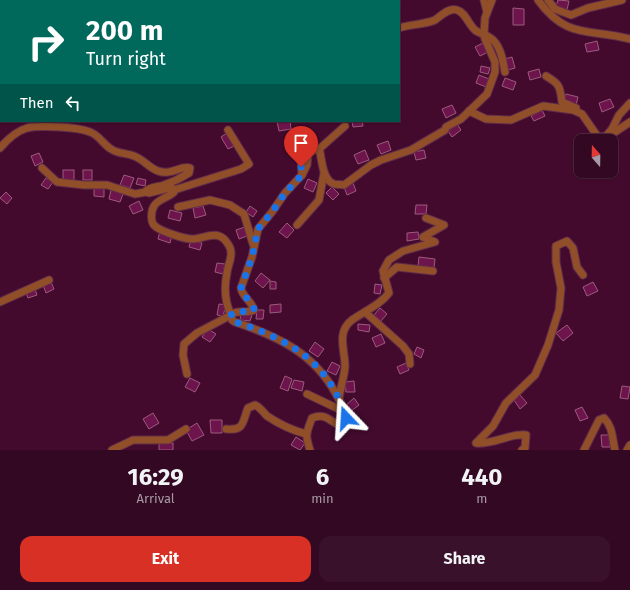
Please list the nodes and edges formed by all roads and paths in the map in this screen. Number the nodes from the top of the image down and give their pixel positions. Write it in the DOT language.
graph roads {
  1 [pos="484,0"];
  2 [pos="492,0"];
  3 [pos="538,0"];
  4 [pos="548,0"];
  5 [pos="622,0"];
  6 [pos="487,12"];
  7 [pos="400,28"];
  8 [pos="484,34"];
  9 [pos="630,39"];
  10 [pos="505,72"];
  11 [pos="546,76"];
  12 [pos="630,103"];
  13 [pos="469,111"];
  14 [pos="588,122"];
  15 [pos="630,122"];
  16 [pos="346,126"];
  17 [pos="228,130"];
  18 [pos="596,134"];
  19 [pos="608,134"];
  20 [pos="612,134"];
  21 [pos="296,135"];
  22 [pos="0,148"];
  23 [pos="318,150"];
  24 [pos="42,168"];
  25 [pos="324,173"];
  26 [pos="302,175"];
  27 [pos="174,190"];
  28 [pos="146,192"];
  29 [pos="178,207"];
  30 [pos="426,218"];
  31 [pos="297,225"];
  32 [pos="254,246"];
  33 [pos="433,271"];
  34 [pos="583,275"];
  35 [pos="384,278"];
  36 [pos="49,280"];
  37 [pos="0,302"];
  38 [pos="365,312"];
  39 [pos="231,315"];
  40 [pos="410,364"];
  41 [pos="187,374"];
  42 [pos="308,394"];
  43 [pos="339,399"];
  44 [pos="345,412"];
  45 [pos="186,429"];
  46 [pos="226,429"];
  47 [pos="306,434"];
  48 [pos="630,445"];
  49 [pos="112,450"];
  50 [pos="310,450"];
  51 [pos="522,450"];
  52 [pos="584,450"];
  53 [pos="615,450"];
  54 [pos="627,450"];
  1 -- 6 [label="street"];
  2 -- 6 [label="street"];
  3 -- 9 [label="street"];
  4 -- 5 [label="street"];
  6 -- 8 [label="street"];
  7 -- 8 [label="street"];
  8 -- 10 [label="street"];
  8 -- 13 [label="street"];
  11 -- 14 [label="street"];
  12 -- 19 [label="street"];
  13 -- 14 [label="street"];
  13 -- 25 [label="street"];
  14 -- 18 [label="street"];
  15 -- 20 [label="street"];
  16 -- 23 [label="street"];
  17 -- 27 [label="street"];
  21 -- 26 [label="street"];
  22 -- 28 [label="street"];
  23 -- 25 [label="street"];
  23 -- 26 [label="street"];
  24 -- 28 [label="street"];
  25 -- 31 [label="street"];
  26 -- 32 [label="street"];
  27 -- 28 [label="street"];
  27 -- 39 [label="street"];
  29 -- 32 [label="street"];
  30 -- 35 [label="street"];
  32 -- 39 [label="street"];
  33 -- 35 [label="street"];
  34 -- 51 [label="street"];
  35 -- 38 [label="street"];
  36 -- 37 [label="street"];
  38 -- 40 [label="street"];
  38 -- 43 [label="street"];
  39 -- 41 [label="street"];
  39 -- 43 [label="street"];
  42 -- 44 [label="street"];
  43 -- 44 [label="street"];
  44 -- 47 [label="street"];
  45 -- 49 [label="street"];
  46 -- 47 [label="street"];
  47 -- 50 [label="street"];
  48 -- 54 [label="street"];
  52 -- 53 [label="street"];
}
